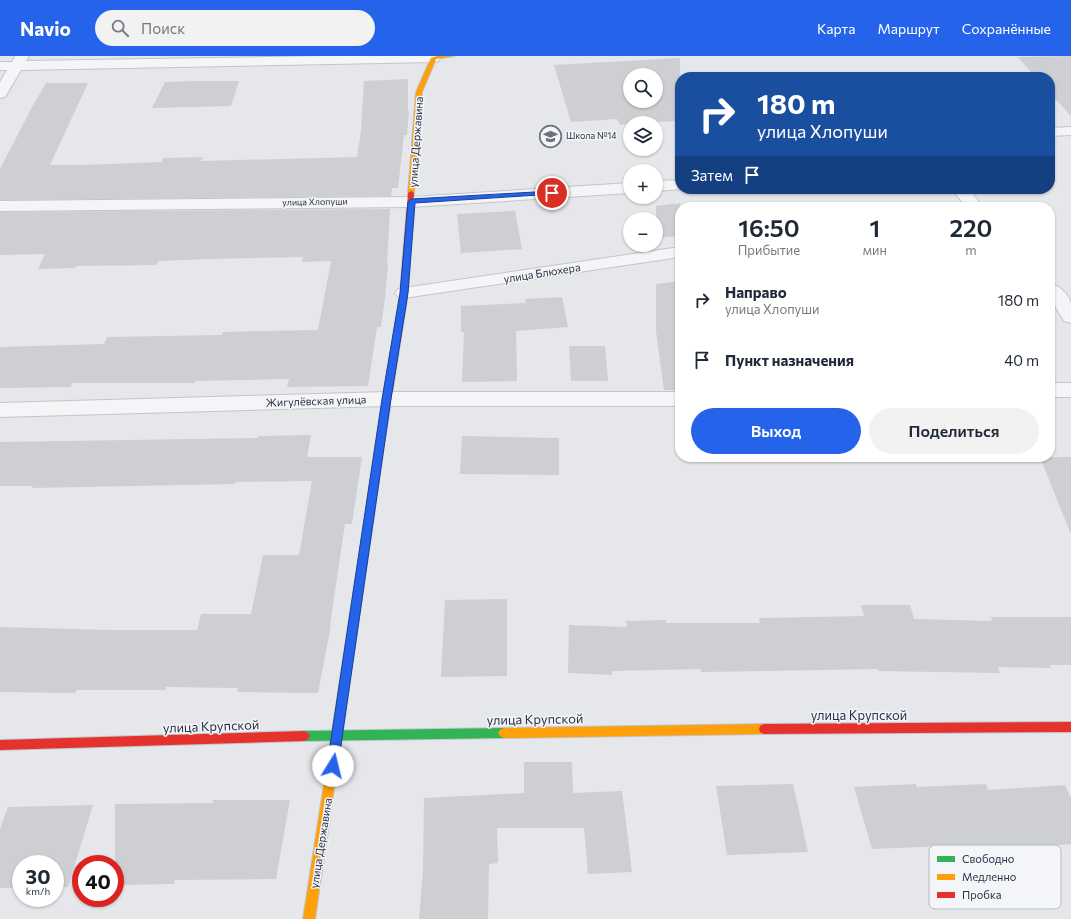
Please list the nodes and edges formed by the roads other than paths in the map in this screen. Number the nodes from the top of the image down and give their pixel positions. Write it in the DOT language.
graph roads {
  1 [pos="451,56"];
  2 [pos="434,57"];
  3 [pos="19,61"];
  4 [pos="0,66"];
  5 [pos="0,94"];
  6 [pos="1071,131"];
  7 [pos="1055,132"];
  8 [pos="675,185"];
  9 [pos="663,186"];
  10 [pos="623,188"];
  11 [pos="964,194"];
  12 [pos="411,202"];
  13 [pos="971,202"];
  14 [pos="0,206"];
  15 [pos="675,253"];
  16 [pos="404,293"];
  17 [pos="1060,293"];
  18 [pos="1071,317"];
  19 [pos="1055,390"];
  20 [pos="1071,390"];
  21 [pos="387,399"];
  22 [pos="675,399"];
  23 [pos="0,410"];
  24 [pos="1071,727"];
  25 [pos="338,735"];
  26 [pos="0,745"];
  27 [pos="309,919"];
  1 -- 2 [label="street"];
  2 -- 3 [label="street"];
  2 -- 12 [label="street, улица Державина"];
  3 -- 4 [label="street"];
  3 -- 5 [label="street"];
  6 -- 7 [label="street"];
  8 -- 9 [label="street"];
  10 -- 12 [label="street, улица Хлопуши"];
  11 -- 13 [label="street"];
  12 -- 14 [label="street, улица Хлопуши"];
  12 -- 16 [label="street, улица Державина"];
  15 -- 16 [label="street, улица Блюхера"];
  16 -- 21 [label="street, улица Державина"];
  17 -- 18 [label="street"];
  19 -- 20 [label="street"];
  21 -- 22 [label="street, Жигулёвская улица"];
  21 -- 23 [label="street, Жигулёвская улица"];
  21 -- 25 [label="street, улица Державина"];
  24 -- 25 [label="street, улица Крупской"];
  25 -- 26 [label="street, улица Крупской"];
  25 -- 27 [label="street, улица Державина"];
}
